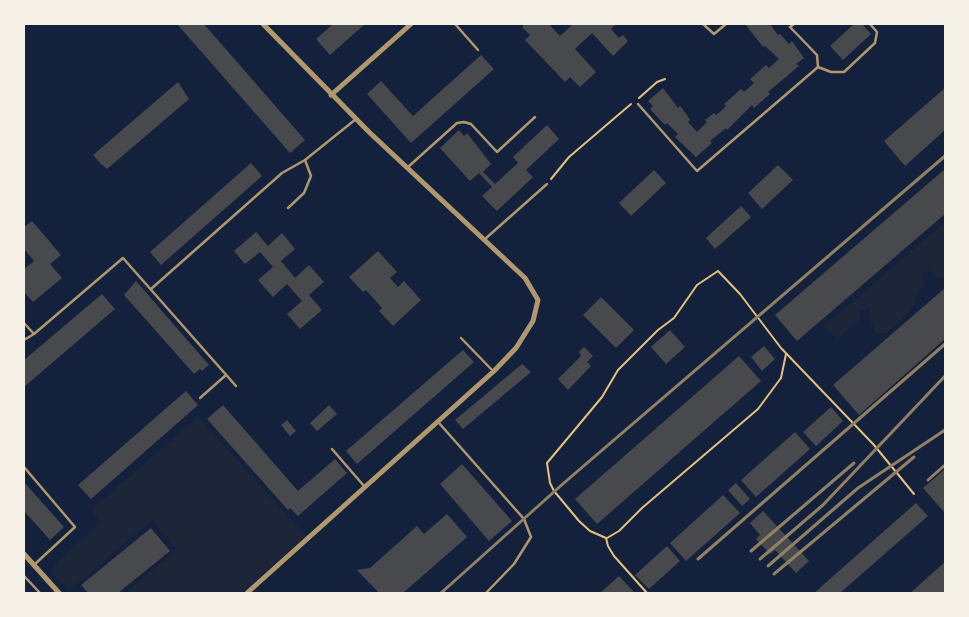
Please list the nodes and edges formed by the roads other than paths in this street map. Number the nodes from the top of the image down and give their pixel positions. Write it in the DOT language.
graph roads {
  1 [pos="263,24"];
  2 [pos="411,24"];
  3 [pos="455,24"];
  4 [pos="703,24"];
  5 [pos="726,24"];
  6 [pos="794,24"];
  7 [pos="870,24"];
  8 [pos="478,50"];
  9 [pos="818,67"];
  10 [pos="331,95"];
  11 [pos="638,104"];
  12 [pos="535,117"];
  13 [pos="356,119"];
  14 [pos="305,160"];
  15 [pos="407,168"];
  16 [pos="547,184"];
  17 [pos="288,208"];
  18 [pos="485,239"];
  19 [pos="151,289"];
  20 [pos="24,323"];
  21 [pos="34,334"];
  22 [pos="461,338"];
  23 [pos="24,340"];
  24 [pos="494,372"];
  25 [pos="226,375"];
  26 [pos="236,386"];
  27 [pos="200,398"];
  28 [pos="439,422"];
  29 [pos="332,449"];
  30 [pos="24,467"];
  31 [pos="365,486"];
  32 [pos="24,554"];
  33 [pos="34,565"];
  34 [pos="24,576"];
  35 [pos="40,593"];
  36 [pos="59,593"];
  37 [pos="247,593"];
  38 [pos="486,593"];
  1 -- 10 [label="street"];
  2 -- 10 [label="street"];
  3 -- 8 [label="lane"];
  4 -- 5 [label="lane"];
  6 -- 9 [label="lane"];
  7 -- 9 [label="lane"];
  9 -- 11 [label="lane"];
  10 -- 13 [label="street"];
  12 -- 15 [label="lane"];
  13 -- 14 [label="lane"];
  13 -- 15 [label="street"];
  14 -- 17 [label="lane"];
  14 -- 19 [label="lane"];
  15 -- 18 [label="street"];
  16 -- 18 [label="lane"];
  18 -- 24 [label="street"];
  19 -- 21 [label="lane"];
  19 -- 25 [label="lane"];
  20 -- 21 [label="lane"];
  21 -- 23 [label="lane"];
  22 -- 24 [label="lane"];
  24 -- 28 [label="street"];
  25 -- 26 [label="lane"];
  25 -- 27 [label="lane"];
  28 -- 31 [label="street"];
  28 -- 38 [label="lane"];
  29 -- 31 [label="lane"];
  30 -- 33 [label="lane"];
  31 -- 37 [label="street"];
  32 -- 33 [label="street"];
  33 -- 36 [label="street"];
  34 -- 35 [label="lane"];
}
